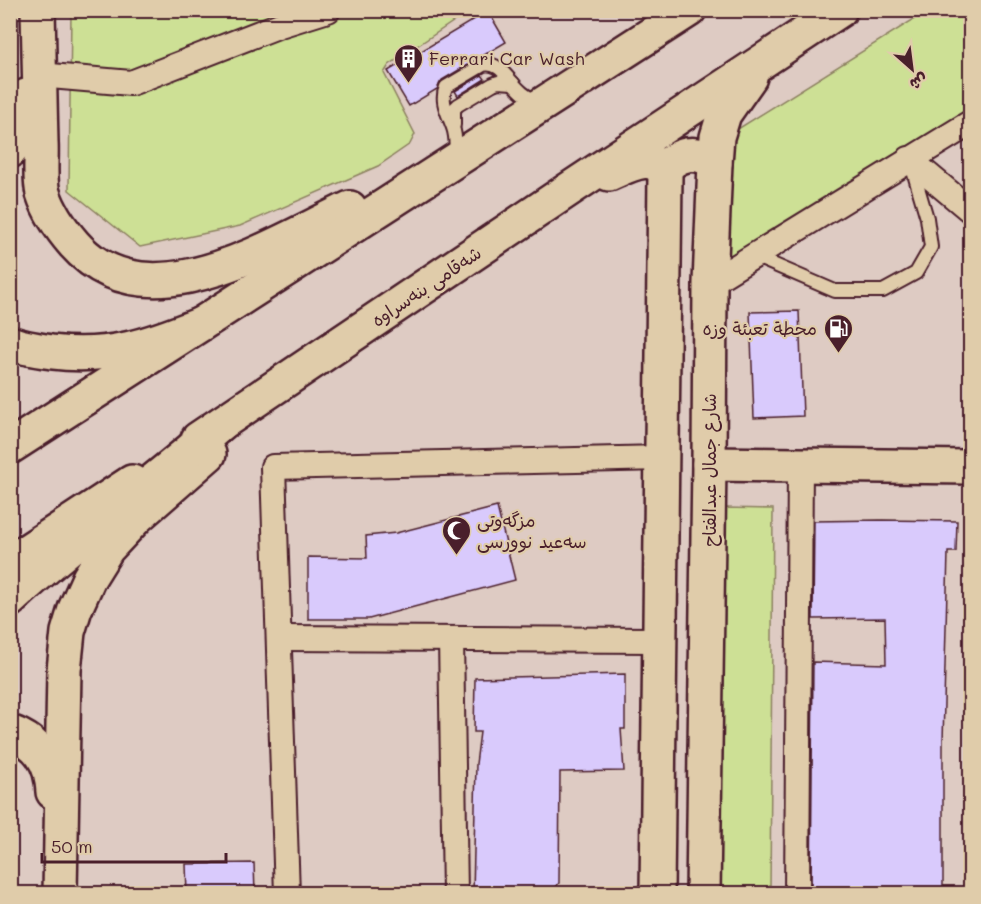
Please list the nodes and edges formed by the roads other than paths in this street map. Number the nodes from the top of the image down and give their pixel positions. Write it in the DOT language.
graph roads {
  1 [pos="36,10"];
  2 [pos="328,10"];
  3 [pos="689,10"];
  4 [pos="840,10"];
  5 [pos="763,60"];
  6 [pos="39,75"];
  7 [pos="513,83"];
  8 [pos="547,102"];
  9 [pos="970,123"];
  10 [pos="455,145"];
  11 [pos="10,151"];
  12 [pos="909,159"];
  13 [pos="715,163"];
  14 [pos="663,170"];
  15 [pos="427,179"];
  16 [pos="571,188"];
  17 [pos="970,210"];
  18 [pos="754,256"];
  19 [pos="710,284"];
  20 [pos="201,324"];
  21 [pos="10,343"];
  22 [pos="322,357"];
  23 [pos="220,424"];
  24 [pos="10,447"];
  25 [pos="662,458"];
  26 [pos="709,464"];
  27 [pos="800,465"];
  28 [pos="970,467"];
  29 [pos="10,562"];
  30 [pos="10,600"];
  31 [pos="279,638"];
  32 [pos="451,639"];
  33 [pos="660,640"];
  34 [pos="10,732"];
  35 [pos="60,894"];
  36 [pos="287,894"];
  37 [pos="455,894"];
  38 [pos="657,894"];
  39 [pos="703,894"];
  40 [pos="797,894"];
  1 -- 6 [label="main road"];
  1 -- 11 [label="main road"];
  2 -- 6 [label="street"];
  3 -- 8 [label="main road"];
  4 -- 5 [label="main road, شەقامی بنەسراوە"];
  5 -- 13 [label="main road, شارع جمال عبدالفتاح"];
  5 -- 16 [label="main road, شەقامی بنەسراوە"];
  6 -- 15 [label="main road"];
  7 -- 8 [label="lane"];
  7 -- 10 [label="lane"];
  7 -- 10 [label="lane"];
  8 -- 10 [label="main road"];
  9 -- 12 [label="street"];
  10 -- 15 [label="main road"];
  12 -- 17 [label="street"];
  12 -- 18 [label="street"];
  12 -- 18 [label="lane"];
  13 -- 14 [label="main road"];
  13 -- 19 [label="main road, شارع جمال عبدالفتاح"];
  14 -- 16 [label="main road"];
  14 -- 25 [label="main road"];
  15 -- 20 [label="main road"];
  16 -- 22 [label="main road, شەقامی بنەسراوە"];
  18 -- 19 [label="street"];
  19 -- 26 [label="main road, شارع جمال عبدالفتاح"];
  20 -- 21 [label="main road"];
  20 -- 24 [label="main road"];
  22 -- 23 [label="main road, شەقامی بنەسراوە"];
  22 -- 35 [label="main road"];
  23 -- 29 [label="main road, شەقامی بنەسراوە"];
  23 -- 30 [label="main road"];
  25 -- 31 [label="street"];
  25 -- 33 [label="main road"];
  26 -- 27 [label="main road"];
  26 -- 39 [label="main road, شارع جمال عبدالفتاح"];
  27 -- 28 [label="main road"];
  27 -- 40 [label="street"];
  31 -- 32 [label="street"];
  31 -- 36 [label="street"];
  32 -- 33 [label="street"];
  32 -- 37 [label="street"];
  33 -- 38 [label="main road"];
  34 -- 35 [label="main road"];
}
